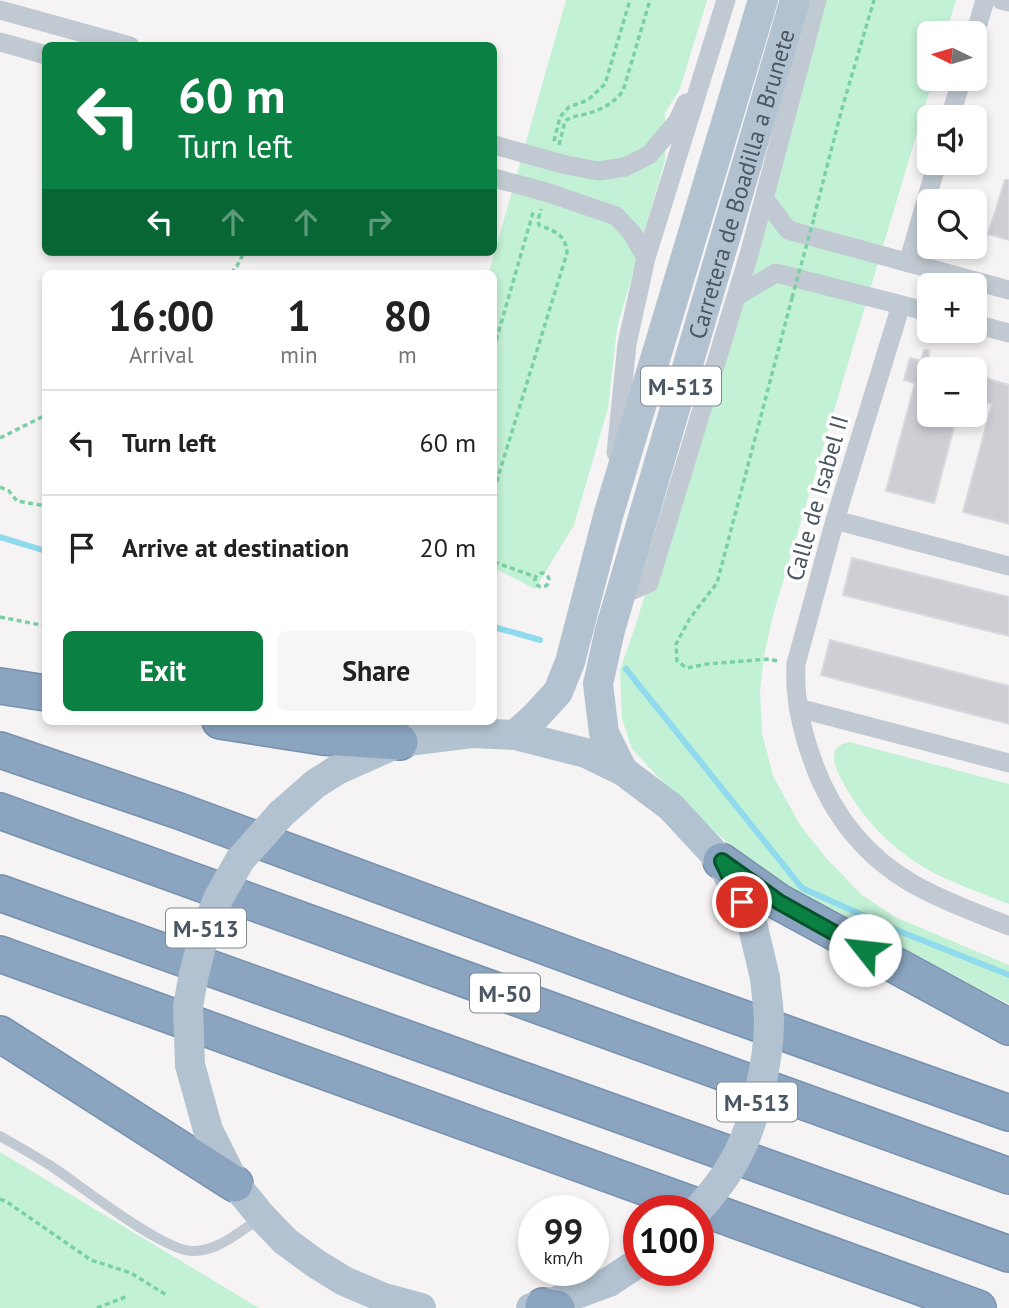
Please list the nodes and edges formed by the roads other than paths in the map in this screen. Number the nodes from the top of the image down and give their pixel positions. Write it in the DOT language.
graph roads {
  1 [pos="726,0"];
  2 [pos="763,0"];
  3 [pos="794,0"];
  4 [pos="817,0"];
  5 [pos="985,0"];
  6 [pos="1001,0"];
  7 [pos="1009,2"];
  8 [pos="0,10"];
  9 [pos="979,21"];
  10 [pos="0,42"];
  11 [pos="116,42"];
  12 [pos="711,51"];
  13 [pos="42,54"];
  14 [pos="497,146"];
  15 [pos="934,175"];
  16 [pos="497,179"];
  17 [pos="764,198"];
  18 [pos="646,258"];
  19 [pos="908,263"];
  20 [pos="1009,290"];
  21 [pos="737,296"];
  22 [pos="901,305"];
  23 [pos="917,309"];
  24 [pos="987,327"];
  25 [pos="1009,333"];
  26 [pos="608,516"];
  27 [pos="835,520"];
  28 [pos="1009,566"];
  29 [pos="620,596"];
  30 [pos="0,686"];
  31 [pos="42,692"];
  32 [pos="798,708"];
  33 [pos="246,725"];
  34 [pos="515,735"];
  35 [pos="400,742"];
  36 [pos="0,750"];
  37 [pos="1009,763"];
  38 [pos="623,771"];
  39 [pos="0,811"];
  40 [pos="722,861"];
  41 [pos="0,893"];
  42 [pos="1009,926"];
  43 [pos="0,954"];
  44 [pos="1009,1027"];
  45 [pos="0,1034"];
  46 [pos="1009,1113"];
  47 [pos="0,1136"];
  48 [pos="1009,1176"];
  49 [pos="235,1184"];
  50 [pos="711,1195"];
  51 [pos="262,1217"];
  52 [pos="1009,1254"];
  53 [pos="623,1273"];
  54 [pos="344,1281"];
  55 [pos="542,1307"];
  56 [pos="361,1308"];
  57 [pos="421,1308"];
  58 [pos="978,1308"];
  1 -- 12 [label="street"];
  2 -- 26 [label="main road, Carretera de Boadilla a Brunete / M-513"];
  3 -- 29 [label="main road, Carretera de Boadilla a Brunete / M-513"];
  4 -- 17 [label="street"];
  5 -- 9 [label="street"];
  6 -- 7 [label="street"];
  8 -- 11 [label="street"];
  10 -- 13 [label="street"];
  12 -- 14 [label="street"];
  12 -- 18 [label="street"];
  15 -- 19 [label="street"];
  16 -- 18 [label="street"];
  17 -- 19 [label="street"];
  17 -- 21 [label="street"];
  18 -- 26 [label="street"];
  19 -- 20 [label="street"];
  21 -- 22 [label="street"];
  21 -- 29 [label="street"];
  22 -- 23 [label="street"];
  22 -- 27 [label="street, Calle de Isabel II"];
  24 -- 25 [label="street"];
  26 -- 34 [label="main road, Carretera de Boadilla a Brunete / M-513"];
  27 -- 28 [label="street"];
  27 -- 32 [label="street, Calle de Isabel II"];
  29 -- 38 [label="main road, Carretera de Boadilla a Brunete / M-513"];
  30 -- 31 [label="highway"];
  32 -- 37 [label="street"];
  32 -- 42 [label="street, Calle de Isabel II"];
  33 -- 35 [label="highway"];
  34 -- 35 [label="main road, M-513"];
  34 -- 38 [label="main road, M-513"];
  35 -- 49 [label="main road, M-513, bridge"];
  36 -- 46 [label="highway"];
  38 -- 40 [label="main road, M-513"];
  39 -- 48 [label="highway, M-50"];
  40 -- 44 [label="highway"];
  40 -- 50 [label="main road, M-513, bridge"];
  41 -- 52 [label="highway"];
  43 -- 58 [label="highway"];
  45 -- 49 [label="highway"];
  47 -- 51 [label="lane"];
  49 -- 51 [label="main road, M-513"];
  51 -- 54 [label="main road, M-513"];
  53 -- 55 [label="main road"];
  54 -- 56 [label="main road, M-513"];
  54 -- 57 [label="main road, M-513"];
}
